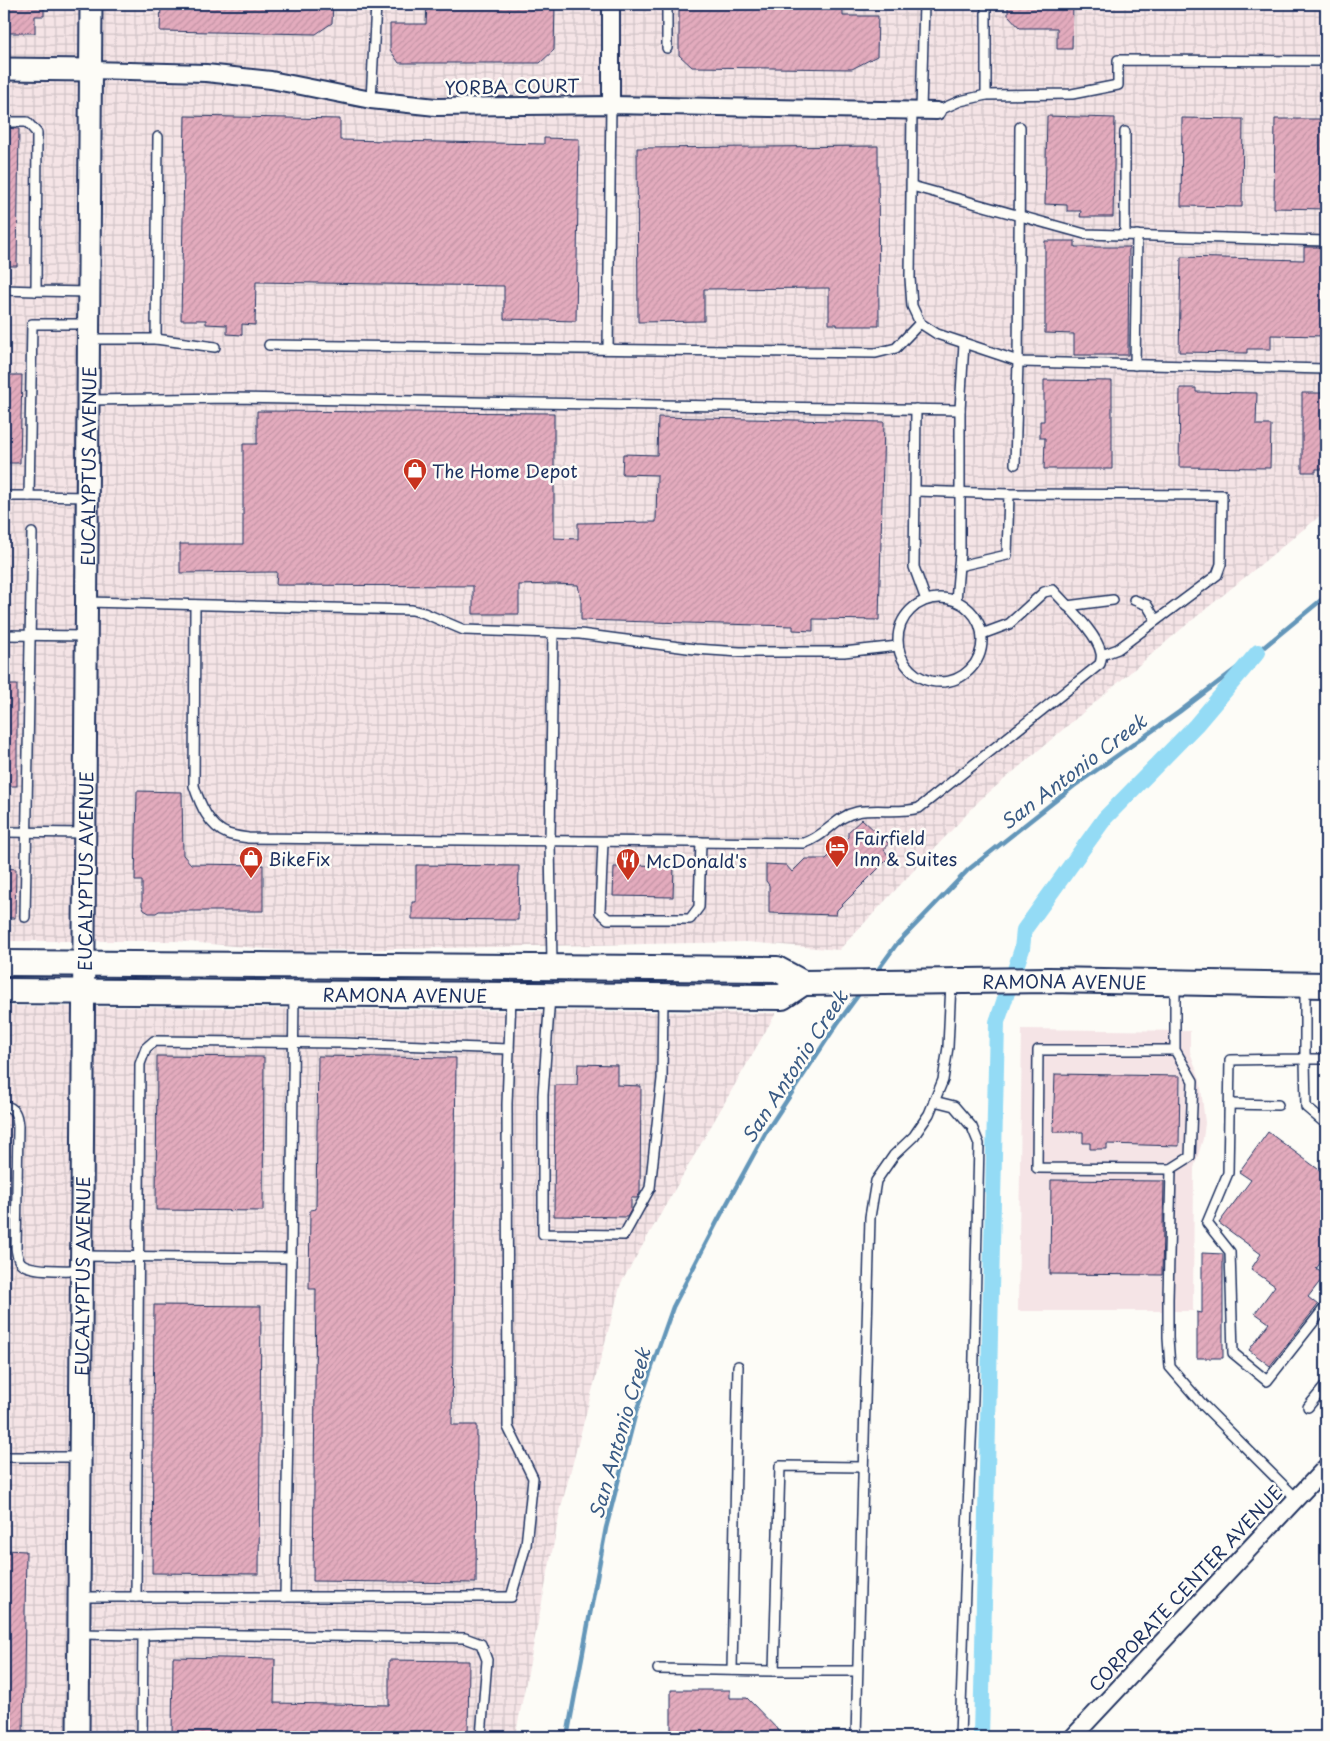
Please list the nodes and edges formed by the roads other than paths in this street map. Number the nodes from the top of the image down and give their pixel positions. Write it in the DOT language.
graph roads {
  1 [pos="91,4"];
  2 [pos="376,4"];
  3 [pos="611,4"];
  4 [pos="667,4"];
  5 [pos="924,4"];
  6 [pos="986,4"];
  7 [pos="667,48"];
  8 [pos="1326,61"];
  9 [pos="4,69"];
  10 [pos="90,70"];
  11 [pos="986,94"];
  12 [pos="371,100"];
  13 [pos="611,105"];
  14 [pos="924,111"];
  15 [pos="4,122"];
  16 [pos="1020,127"];
  17 [pos="1125,132"];
  18 [pos="158,137"];
  19 [pos="912,186"];
  20 [pos="1020,216"];
  21 [pos="1125,235"];
  22 [pos="1137,235"];
  23 [pos="1326,241"];
  24 [pos="4,290"];
  25 [pos="36,291"];
  26 [pos="89,292"];
  27 [pos="920,323"];
  28 [pos="89,332"];
  29 [pos="156,339"];
  30 [pos="964,343"];
  31 [pos="269,345"];
  32 [pos="214,347"];
  33 [pos="608,349"];
  34 [pos="1018,361"];
  35 [pos="1135,365"];
  36 [pos="1326,368"];
  37 [pos="88,400"];
  38 [pos="916,409"];
  39 [pos="960,410"];
  40 [pos="1015,464"];
  41 [pos="916,491"];
  42 [pos="960,493"];
  43 [pos="1009,494"];
  44 [pos="4,496"];
  45 [pos="29,496"];
  46 [pos="88,497"];
  47 [pos="32,532"];
  48 [pos="959,566"];
  49 [pos="926,600"];
  50 [pos="1113,600"];
  51 [pos="1134,600"];
  52 [pos="956,601"];
  53 [pos="87,602"];
  54 [pos="195,605"];
  55 [pos="1067,606"];
  56 [pos="1156,620"];
  57 [pos="553,633"];
  58 [pos="982,634"];
  59 [pos="4,636"];
  60 [pos="29,636"];
  61 [pos="87,636"];
  62 [pos="898,646"];
  63 [pos="1102,655"];
  64 [pos="4,832"];
  65 [pos="27,832"];
  66 [pos="85,833"];
  67 [pos="550,841"];
  68 [pos="603,842"];
  69 [pos="701,842"];
  70 [pos="25,916"];
  71 [pos="4,963"];
  72 [pos="84,964"];
  73 [pos="552,967"];
  74 [pos="942,980"];
  75 [pos="1175,982"];
  76 [pos="803,983"];
  77 [pos="1316,985"];
  78 [pos="4,992"];
  79 [pos="84,992"];
  80 [pos="294,995"];
  81 [pos="511,996"];
  82 [pos="550,996"];
  83 [pos="663,997"];
  84 [pos="292,1043"];
  85 [pos="509,1049"];
  86 [pos="1175,1050"];
  87 [pos="1305,1059"];
  88 [pos="1326,1059"];
  89 [pos="934,1101"];
  90 [pos="1229,1104"];
  91 [pos="1278,1105"];
  92 [pos="4,1106"];
  93 [pos="1326,1124"];
  94 [pos="1171,1169"];
  95 [pos="139,1257"];
  96 [pos="291,1258"];
  97 [pos="82,1263"];
  98 [pos="1326,1306"];
  99 [pos="738,1366"];
  100 [pos="1326,1385"];
  101 [pos="1308,1407"];
  102 [pos="80,1457"];
  103 [pos="4,1458"];
  104 [pos="863,1467"];
  105 [pos="1326,1467"];
  106 [pos="1296,1498"];
  107 [pos="79,1596"];
  108 [pos="136,1597"];
  109 [pos="285,1597"];
  110 [pos="79,1634"];
  111 [pos="143,1635"];
  112 [pos="658,1669"];
  113 [pos="732,1670"];
  114 [pos="774,1671"];
  115 [pos="857,1671"];
  116 [pos="78,1737"];
  117 [pos="142,1737"];
  118 [pos="481,1737"];
  119 [pos="856,1737"];
  120 [pos="960,1737"];
  121 [pos="1073,1737"];
  1 -- 10 [label="street, EUCALYPTUS AVENUE"];
  2 -- 12 [label="lane"];
  3 -- 13 [label="street"];
  4 -- 7 [label="lane"];
  5 -- 14 [label="lane"];
  6 -- 11 [label="lane"];
  8 -- 11 [label="lane"];
  9 -- 10 [label="street"];
  10 -- 12 [label="street, YORBA COURT"];
  10 -- 26 [label="street, EUCALYPTUS AVENUE"];
  11 -- 14 [label="lane"];
  12 -- 13 [label="street, YORBA COURT"];
  13 -- 14 [label="street, YORBA COURT"];
  13 -- 33 [label="lane"];
  14 -- 19 [label="lane"];
  15 -- 25 [label="lane"];
  16 -- 20 [label="lane"];
  17 -- 21 [label="lane"];
  18 -- 29 [label="lane"];
  19 -- 20 [label="lane"];
  19 -- 27 [label="lane"];
  20 -- 21 [label="lane"];
  20 -- 34 [label="lane"];
  21 -- 22 [label="lane"];
  22 -- 23 [label="lane"];
  22 -- 35 [label="lane"];
  24 -- 25 [label="lane"];
  25 -- 26 [label="lane"];
  26 -- 28 [label="street, EUCALYPTUS AVENUE"];
  27 -- 30 [label="lane"];
  27 -- 33 [label="lane"];
  28 -- 29 [label="lane"];
  28 -- 37 [label="street, EUCALYPTUS AVENUE"];
  28 -- 45 [label="lane"];
  29 -- 32 [label="lane"];
  30 -- 34 [label="lane"];
  30 -- 39 [label="lane"];
  31 -- 33 [label="lane"];
  34 -- 35 [label="lane"];
  34 -- 40 [label="lane"];
  35 -- 36 [label="lane"];
  37 -- 38 [label="lane"];
  37 -- 46 [label="street, EUCALYPTUS AVENUE"];
  38 -- 39 [label="lane"];
  38 -- 41 [label="lane"];
  39 -- 42 [label="lane"];
  41 -- 42 [label="lane"];
  41 -- 49 [label="lane"];
  42 -- 43 [label="lane"];
  42 -- 48 [label="lane"];
  43 -- 48 [label="lane"];
  43 -- 56 [label="lane"];
  44 -- 45 [label="lane"];
  45 -- 46 [label="lane"];
  46 -- 53 [label="street, EUCALYPTUS AVENUE"];
  47 -- 60 [label="lane"];
  48 -- 52 [label="lane"];
  49 -- 52 [label="lane"];
  49 -- 62 [label="lane"];
  50 -- 55 [label="lane"];
  51 -- 56 [label="lane"];
  52 -- 58 [label="lane"];
  53 -- 54 [label="lane"];
  53 -- 61 [label="street, EUCALYPTUS AVENUE"];
  54 -- 57 [label="lane"];
  54 -- 67 [label="lane"];
  55 -- 58 [label="lane"];
  55 -- 63 [label="lane"];
  56 -- 63 [label="lane"];
  57 -- 62 [label="lane"];
  57 -- 67 [label="lane"];
  58 -- 62 [label="lane"];
  59 -- 60 [label="lane"];
  60 -- 61 [label="lane"];
  60 -- 65 [label="lane"];
  61 -- 66 [label="street, EUCALYPTUS AVENUE"];
  63 -- 69 [label="lane"];
  64 -- 65 [label="lane"];
  65 -- 66 [label="lane"];
  65 -- 70 [label="lane"];
  66 -- 72 [label="street, EUCALYPTUS AVENUE"];
  67 -- 68 [label="lane"];
  67 -- 73 [label="lane"];
  68 -- 69 [label="lane"];
  68 -- 69 [label="lane"];
  71 -- 72 [label="main road, RAMONA AVENUE"];
  72 -- 73 [label="main road, RAMONA AVENUE"];
  72 -- 79 [label="street, EUCALYPTUS AVENUE"];
  73 -- 76 [label="main road, RAMONA AVENUE"];
  73 -- 82 [label="main road"];
  74 -- 75 [label="main road, RAMONA AVENUE"];
  74 -- 76 [label="main road, RAMONA AVENUE"];
  74 -- 89 [label="lane"];
  75 -- 77 [label="main road, RAMONA AVENUE"];
  75 -- 86 [label="lane"];
  76 -- 83 [label="main road, RAMONA AVENUE"];
  77 -- 87 [label="lane"];
  78 -- 79 [label="main road, RAMONA AVENUE"];
  79 -- 80 [label="main road, RAMONA AVENUE"];
  79 -- 97 [label="street, EUCALYPTUS AVENUE"];
  80 -- 81 [label="main road, RAMONA AVENUE"];
  80 -- 84 [label="lane"];
  81 -- 82 [label="main road, RAMONA AVENUE"];
  81 -- 85 [label="lane"];
  82 -- 83 [label="main road, RAMONA AVENUE"];
  82 -- 83 [label="lane"];
  84 -- 85 [label="lane"];
  84 -- 95 [label="lane"];
  84 -- 96 [label="lane"];
  85 -- 109 [label="lane"];
  86 -- 94 [label="lane"];
  86 -- 94 [label="lane"];
  87 -- 88 [label="lane"];
  87 -- 90 [label="lane"];
  87 -- 93 [label="lane"];
  89 -- 104 [label="lane"];
  89 -- 120 [label="lane"];
  90 -- 91 [label="lane"];
  90 -- 98 [label="lane"];
  92 -- 97 [label="lane"];
  94 -- 106 [label="lane"];
  95 -- 96 [label="lane"];
  95 -- 97 [label="lane"];
  95 -- 108 [label="lane"];
  96 -- 109 [label="lane"];
  97 -- 102 [label="street, EUCALYPTUS AVENUE"];
  99 -- 113 [label="lane"];
  100 -- 101 [label="lane"];
  102 -- 103 [label="lane"];
  102 -- 107 [label="street, EUCALYPTUS AVENUE"];
  104 -- 114 [label="lane"];
  104 -- 115 [label="lane"];
  105 -- 106 [label="street, CORPORATE CENTER AVENUE"];
  106 -- 121 [label="street, CORPORATE CENTER AVENUE"];
  107 -- 108 [label="lane"];
  107 -- 110 [label="street, EUCALYPTUS AVENUE"];
  108 -- 109 [label="lane"];
  110 -- 111 [label="lane"];
  110 -- 116 [label="street, EUCALYPTUS AVENUE"];
  111 -- 117 [label="lane"];
  111 -- 118 [label="lane"];
  112 -- 113 [label="lane"];
  113 -- 114 [label="lane"];
  114 -- 115 [label="lane"];
  115 -- 119 [label="lane"];
}
